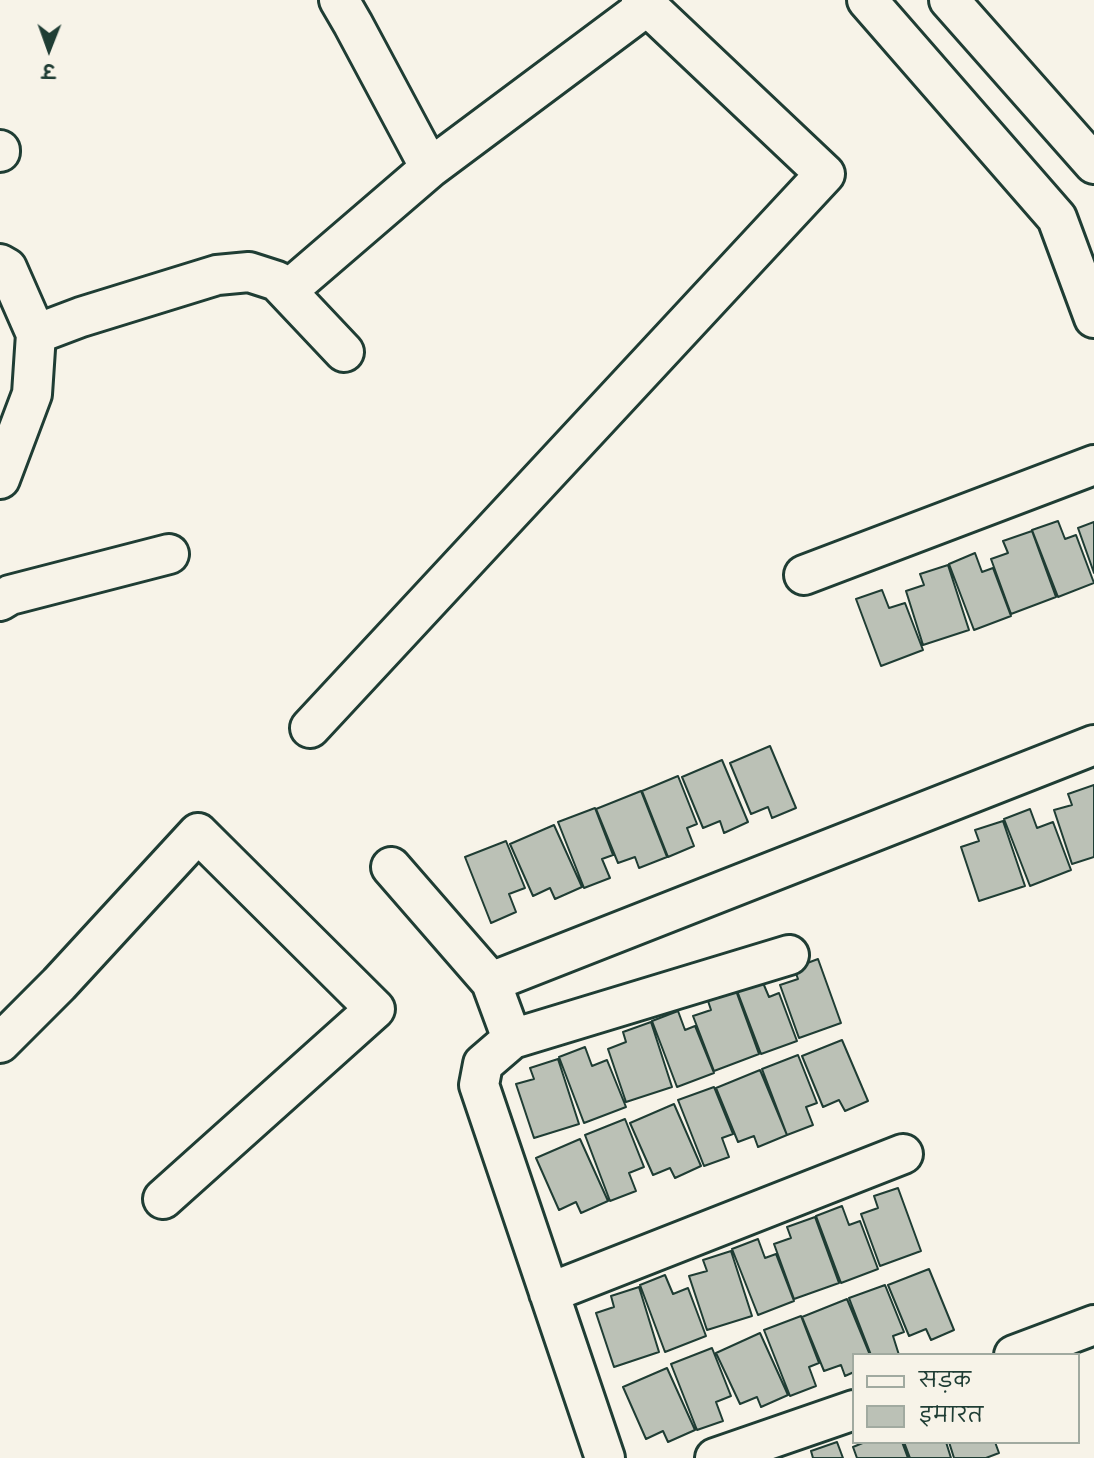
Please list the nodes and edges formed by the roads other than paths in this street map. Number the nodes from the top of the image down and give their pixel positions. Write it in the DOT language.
graph roads {
  1 [pos="339,0"];
  2 [pos="867,0"];
  3 [pos="949,0"];
  4 [pos="644,3"];
  5 [pos="1094,164"];
  6 [pos="430,169"];
  7 [pos="0,264"];
  8 [pos="287,291"];
  9 [pos="1094,318"];
  10 [pos="36,334"];
  11 [pos="344,352"];
  12 [pos="1094,465"];
  13 [pos="0,479"];
  14 [pos="169,554"];
  15 [pos="804,575"];
  16 [pos="0,601"];
  17 [pos="310,728"];
  18 [pos="1094,745"];
  19 [pos="391,867"];
  20 [pos="789,955"];
  21 [pos="491,982"];
  22 [pos="512,1038"];
  23 [pos="0,1043"];
  24 [pos="902,1154"];
  25 [pos="163,1199"];
  26 [pos="549,1293"];
  27 [pos="1094,1325"];
  28 [pos="1019,1353"];
  29 [pos="852,1411"];
  30 [pos="605,1458"];
  31 [pos="715,1458"];
  1 -- 6 [label="street"];
  2 -- 9 [label="street"];
  3 -- 5 [label="street"];
  4 -- 6 [label="street"];
  4 -- 17 [label="street"];
  6 -- 8 [label="street"];
  7 -- 10 [label="street"];
  8 -- 10 [label="street"];
  8 -- 11 [label="street"];
  10 -- 13 [label="street"];
  12 -- 15 [label="street"];
  14 -- 16 [label="street"];
  18 -- 21 [label="street"];
  19 -- 21 [label="street"];
  20 -- 22 [label="street"];
  21 -- 22 [label="street"];
  22 -- 26 [label="street"];
  23 -- 25 [label="street"];
  24 -- 26 [label="street"];
  26 -- 30 [label="street"];
  27 -- 28 [label="street"];
  29 -- 31 [label="street"];
}
